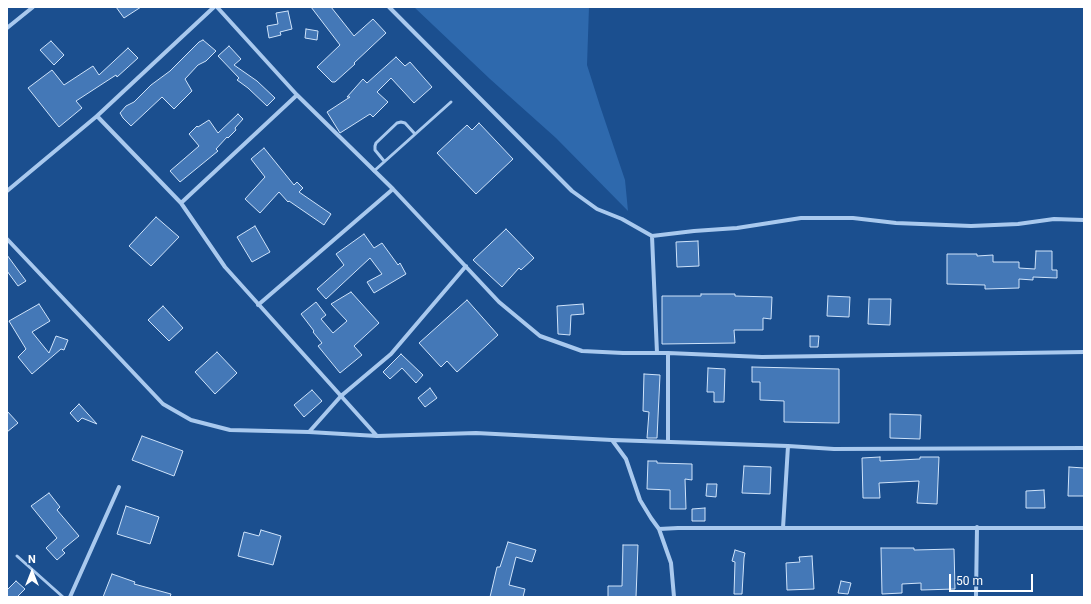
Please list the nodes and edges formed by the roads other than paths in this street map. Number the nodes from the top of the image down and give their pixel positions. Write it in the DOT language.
graph roads {
  1 [pos="33,7"];
  2 [pos="214,7"];
  3 [pos="217,7"];
  4 [pos="389,7"];
  5 [pos="7,28"];
  6 [pos="298,95"];
  7 [pos="451,102"];
  8 [pos="97,116"];
  9 [pos="415,134"];
  10 [pos="384,161"];
  11 [pos="374,171"];
  12 [pos="393,189"];
  13 [pos="7,191"];
  14 [pos="181,203"];
  15 [pos="1084,220"];
  16 [pos="652,236"];
  17 [pos="7,239"];
  18 [pos="466,266"];
  19 [pos="258,305"];
  20 [pos="1084,352"];
  21 [pos="657,353"];
  22 [pos="668,353"];
  23 [pos="341,396"];
  24 [pos="309,432"];
  25 [pos="377,436"];
  26 [pos="612,440"];
  27 [pos="668,442"];
  28 [pos="788,446"];
  29 [pos="1084,448"];
  30 [pos="118,487"];
  31 [pos="977,527"];
  32 [pos="783,528"];
  33 [pos="1084,528"];
  34 [pos="659,529"];
  35 [pos="17,556"];
  36 [pos="63,597"];
  37 [pos="70,597"];
  38 [pos="674,597"];
  39 [pos="976,597"];
  1 -- 5 [label="street"];
  2 -- 8 [label="street"];
  3 -- 6 [label="street"];
  4 -- 16 [label="street"];
  6 -- 11 [label="street"];
  6 -- 14 [label="street"];
  7 -- 9 [label="lane"];
  8 -- 13 [label="street"];
  8 -- 14 [label="street"];
  9 -- 10 [label="lane"];
  9 -- 10 [label="lane"];
  10 -- 11 [label="lane"];
  11 -- 12 [label="street"];
  12 -- 18 [label="street"];
  12 -- 19 [label="street"];
  14 -- 19 [label="street"];
  15 -- 16 [label="street"];
  16 -- 21 [label="street"];
  17 -- 24 [label="street"];
  18 -- 21 [label="street"];
  18 -- 23 [label="street"];
  19 -- 23 [label="street"];
  20 -- 22 [label="street"];
  21 -- 22 [label="street"];
  22 -- 27 [label="street"];
  23 -- 24 [label="street"];
  23 -- 25 [label="street"];
  24 -- 25 [label="street"];
  25 -- 26 [label="street"];
  26 -- 27 [label="street"];
  26 -- 34 [label="street"];
  27 -- 28 [label="street"];
  28 -- 29 [label="street"];
  28 -- 32 [label="street"];
  30 -- 37 [label="street"];
  31 -- 32 [label="street"];
  31 -- 33 [label="street"];
  31 -- 39 [label="street"];
  32 -- 34 [label="street"];
  34 -- 38 [label="street"];
  35 -- 36 [label="lane"];
}
